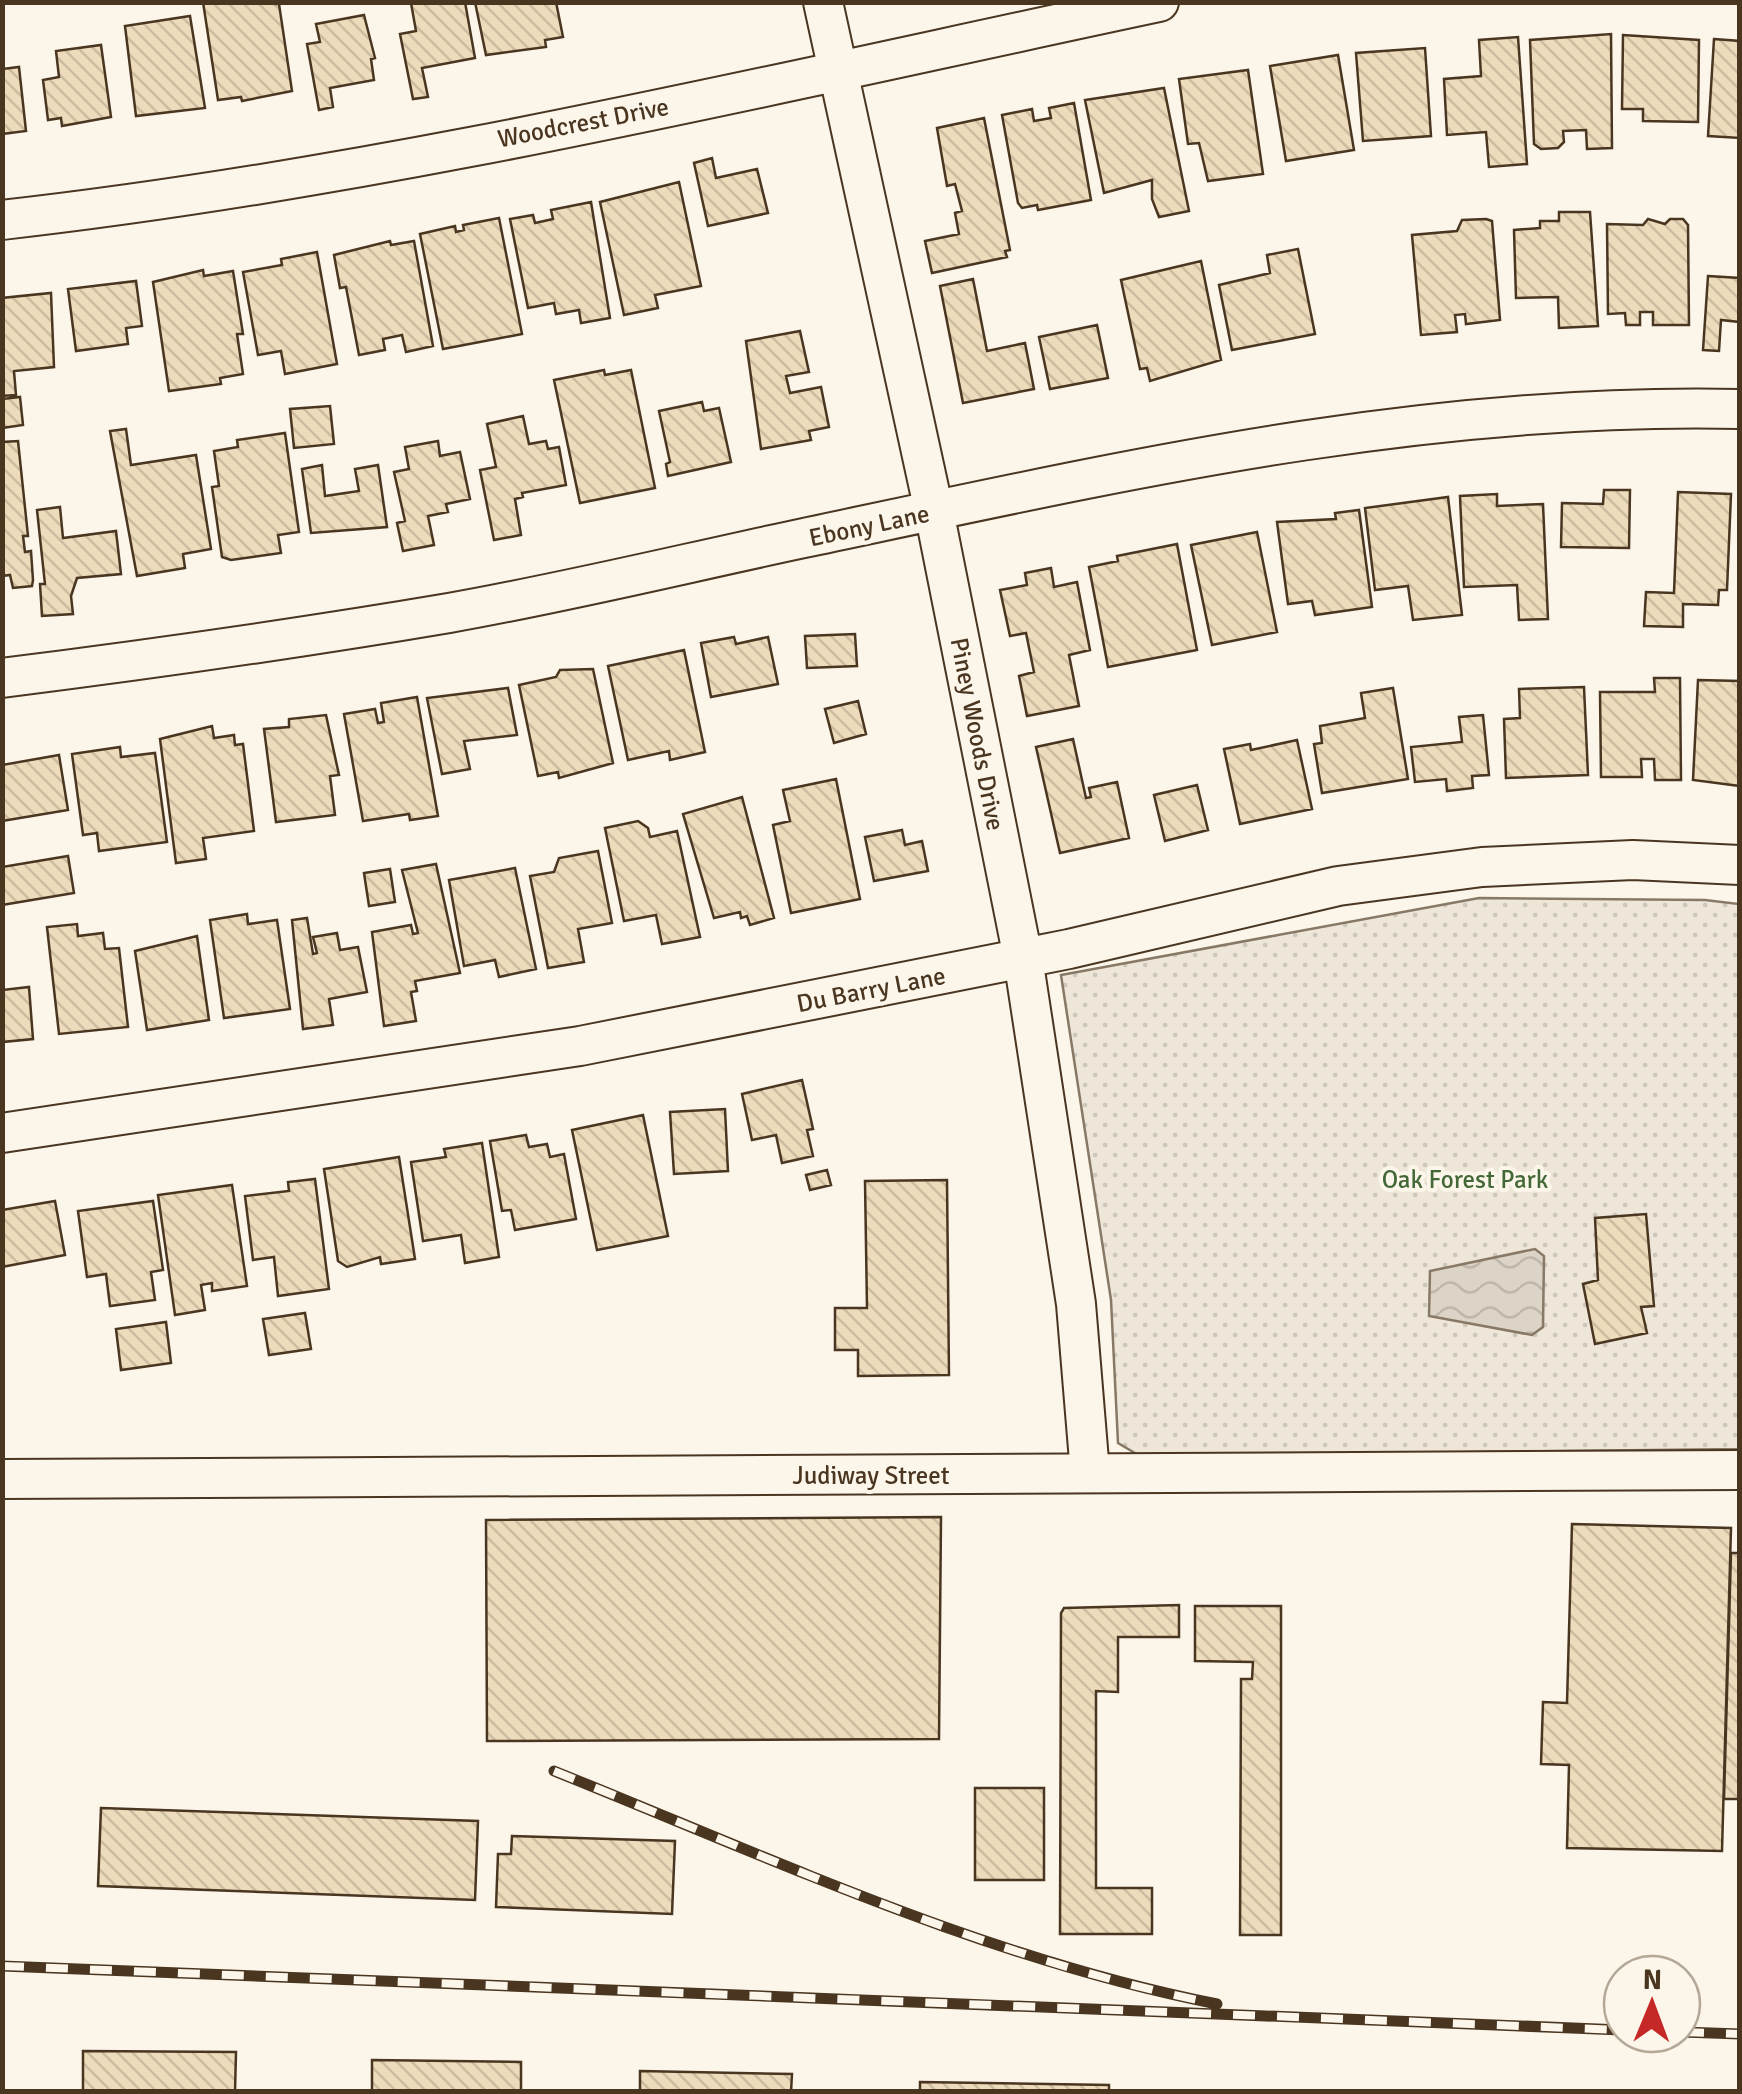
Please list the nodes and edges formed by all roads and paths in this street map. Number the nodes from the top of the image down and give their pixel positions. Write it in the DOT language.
graph roads {
  1 [pos="823,2"];
  2 [pos="1159,2"];
  3 [pos="838,70"];
  4 [pos="2,220"];
  5 [pos="1740,408"];
  6 [pos="934,511"];
  7 [pos="2,678"];
  8 [pos="1740,866"];
  9 [pos="1023,958"];
  10 [pos="2,1133"];
  11 [pos="1740,1470"];
  12 [pos="1090,1473"];
  13 [pos="2,1479"];
  1 -- 3 [label="street, Piney Woods Drive"];
  2 -- 3 [label="street, Woodcrest Drive"];
  3 -- 4 [label="street, Woodcrest Drive"];
  3 -- 6 [label="street, Piney Woods Drive"];
  5 -- 6 [label="street, Ebony Lane"];
  6 -- 7 [label="street, Ebony Lane"];
  6 -- 9 [label="street, Piney Woods Drive"];
  8 -- 9 [label="street, Du Barry Lane"];
  9 -- 10 [label="street, Du Barry Lane"];
  9 -- 12 [label="street, Piney Woods Drive"];
  11 -- 12 [label="street, Judiway Street"];
  12 -- 13 [label="street, Judiway Street"];
}
